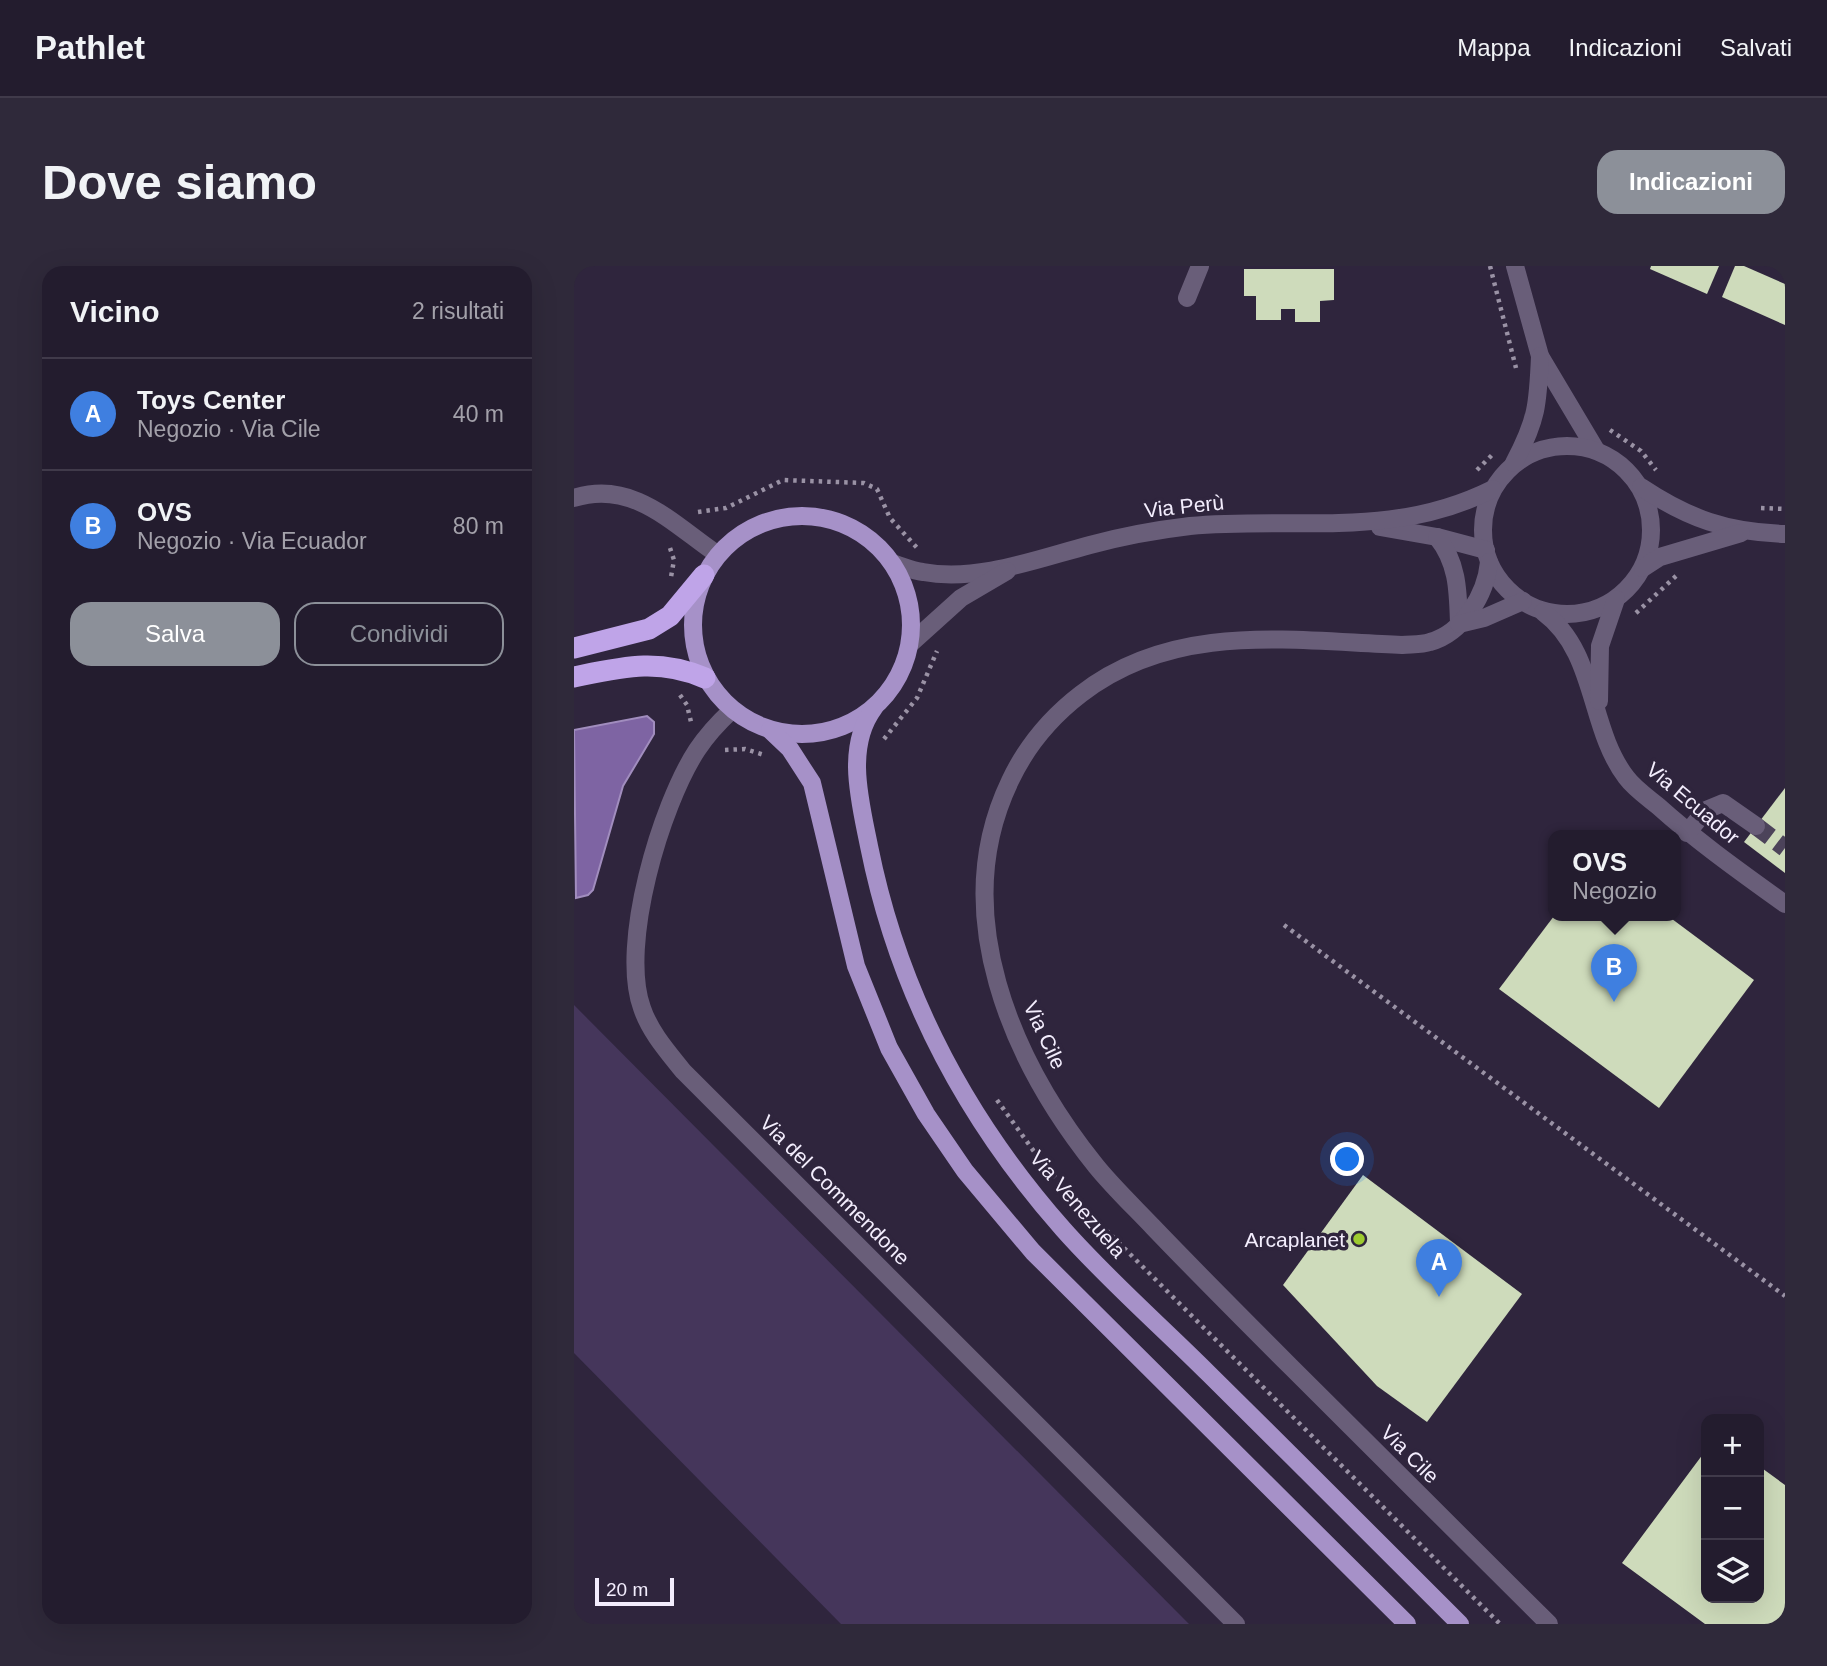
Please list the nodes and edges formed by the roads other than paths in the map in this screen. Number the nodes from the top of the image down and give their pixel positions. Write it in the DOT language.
graph roads {
  1 [pos="1200,266"];
  2 [pos="1515,266"];
  3 [pos="1187,298"];
  4 [pos="1540,356"];
  5 [pos="1596,450"];
  6 [pos="1512,466"];
  7 [pos="1641,487"];
  8 [pos="1493,489"];
  9 [pos="574,498"];
  10 [pos="1359,524"];
  11 [pos="1743,533"];
  12 [pos="1785,534"];
  13 [pos="1437,537"];
  14 [pos="717,554"];
  15 [pos="1488,556"];
  16 [pos="892,563"];
  17 [pos="1018,566"];
  18 [pos="1643,568"];
  19 [pos="704,575"];
  20 [pos="1616,600"];
  21 [pos="1531,605"];
  22 [pos="1459,624"];
  23 [pos="910,644"];
  24 [pos="574,648"];
  25 [pos="574,677"];
  26 [pos="705,678"];
  27 [pos="874,708"];
  28 [pos="732,710"];
  29 [pos="1599,715"];
  30 [pos="770,730"];
  31 [pos="1756,826"];
  32 [pos="1688,833"];
  33 [pos="1785,904"];
  34 [pos="1236,1624"];
  35 [pos="1408,1624"];
  36 [pos="1460,1624"];
  37 [pos="1549,1624"];
  1 -- 3 [label="street"];
  2 -- 4 [label="street"];
  4 -- 5 [label="street"];
  4 -- 6 [label="street"];
  5 -- 6 [label="street"];
  5 -- 7 [label="street"];
  6 -- 8 [label="street"];
  7 -- 11 [label="street"];
  7 -- 18 [label="street"];
  8 -- 10 [label="street, Via Perù"];
  8 -- 15 [label="street"];
  9 -- 14 [label="street"];
  10 -- 13 [label="street, Via Perù"];
  10 -- 17 [label="street, Via Perù"];
  11 -- 12 [label="street"];
  11 -- 18 [label="street"];
  13 -- 15 [label="street, Via Perù"];
  13 -- 22 [label="street"];
  14 -- 16 [label="main road"];
  14 -- 19 [label="main road"];
  15 -- 21 [label="street"];
  15 -- 22 [label="street, Via Cile"];
  16 -- 17 [label="street, Via Perù"];
  16 -- 23 [label="main road"];
  17 -- 23 [label="street, Via Perù"];
  18 -- 20 [label="street"];
  19 -- 24 [label="highway"];
  19 -- 26 [label="main road"];
  20 -- 21 [label="street"];
  20 -- 29 [label="street, Via Ecuador"];
  21 -- 22 [label="street, Via Cile"];
  21 -- 29 [label="street, Via Ecuador"];
  22 -- 37 [label="street, Via Cile"];
  23 -- 27 [label="main road"];
  25 -- 26 [label="highway"];
  26 -- 28 [label="main road"];
  27 -- 30 [label="main road"];
  27 -- 36 [label="main road, Via Venezuela"];
  28 -- 30 [label="main road"];
  28 -- 34 [label="street, Via del Commendone"];
  29 -- 32 [label="street, Via Ecuador"];
  30 -- 35 [label="main road"];
  31 -- 32 [label="street"];
  32 -- 33 [label="street, Via Ecuador"];
}
